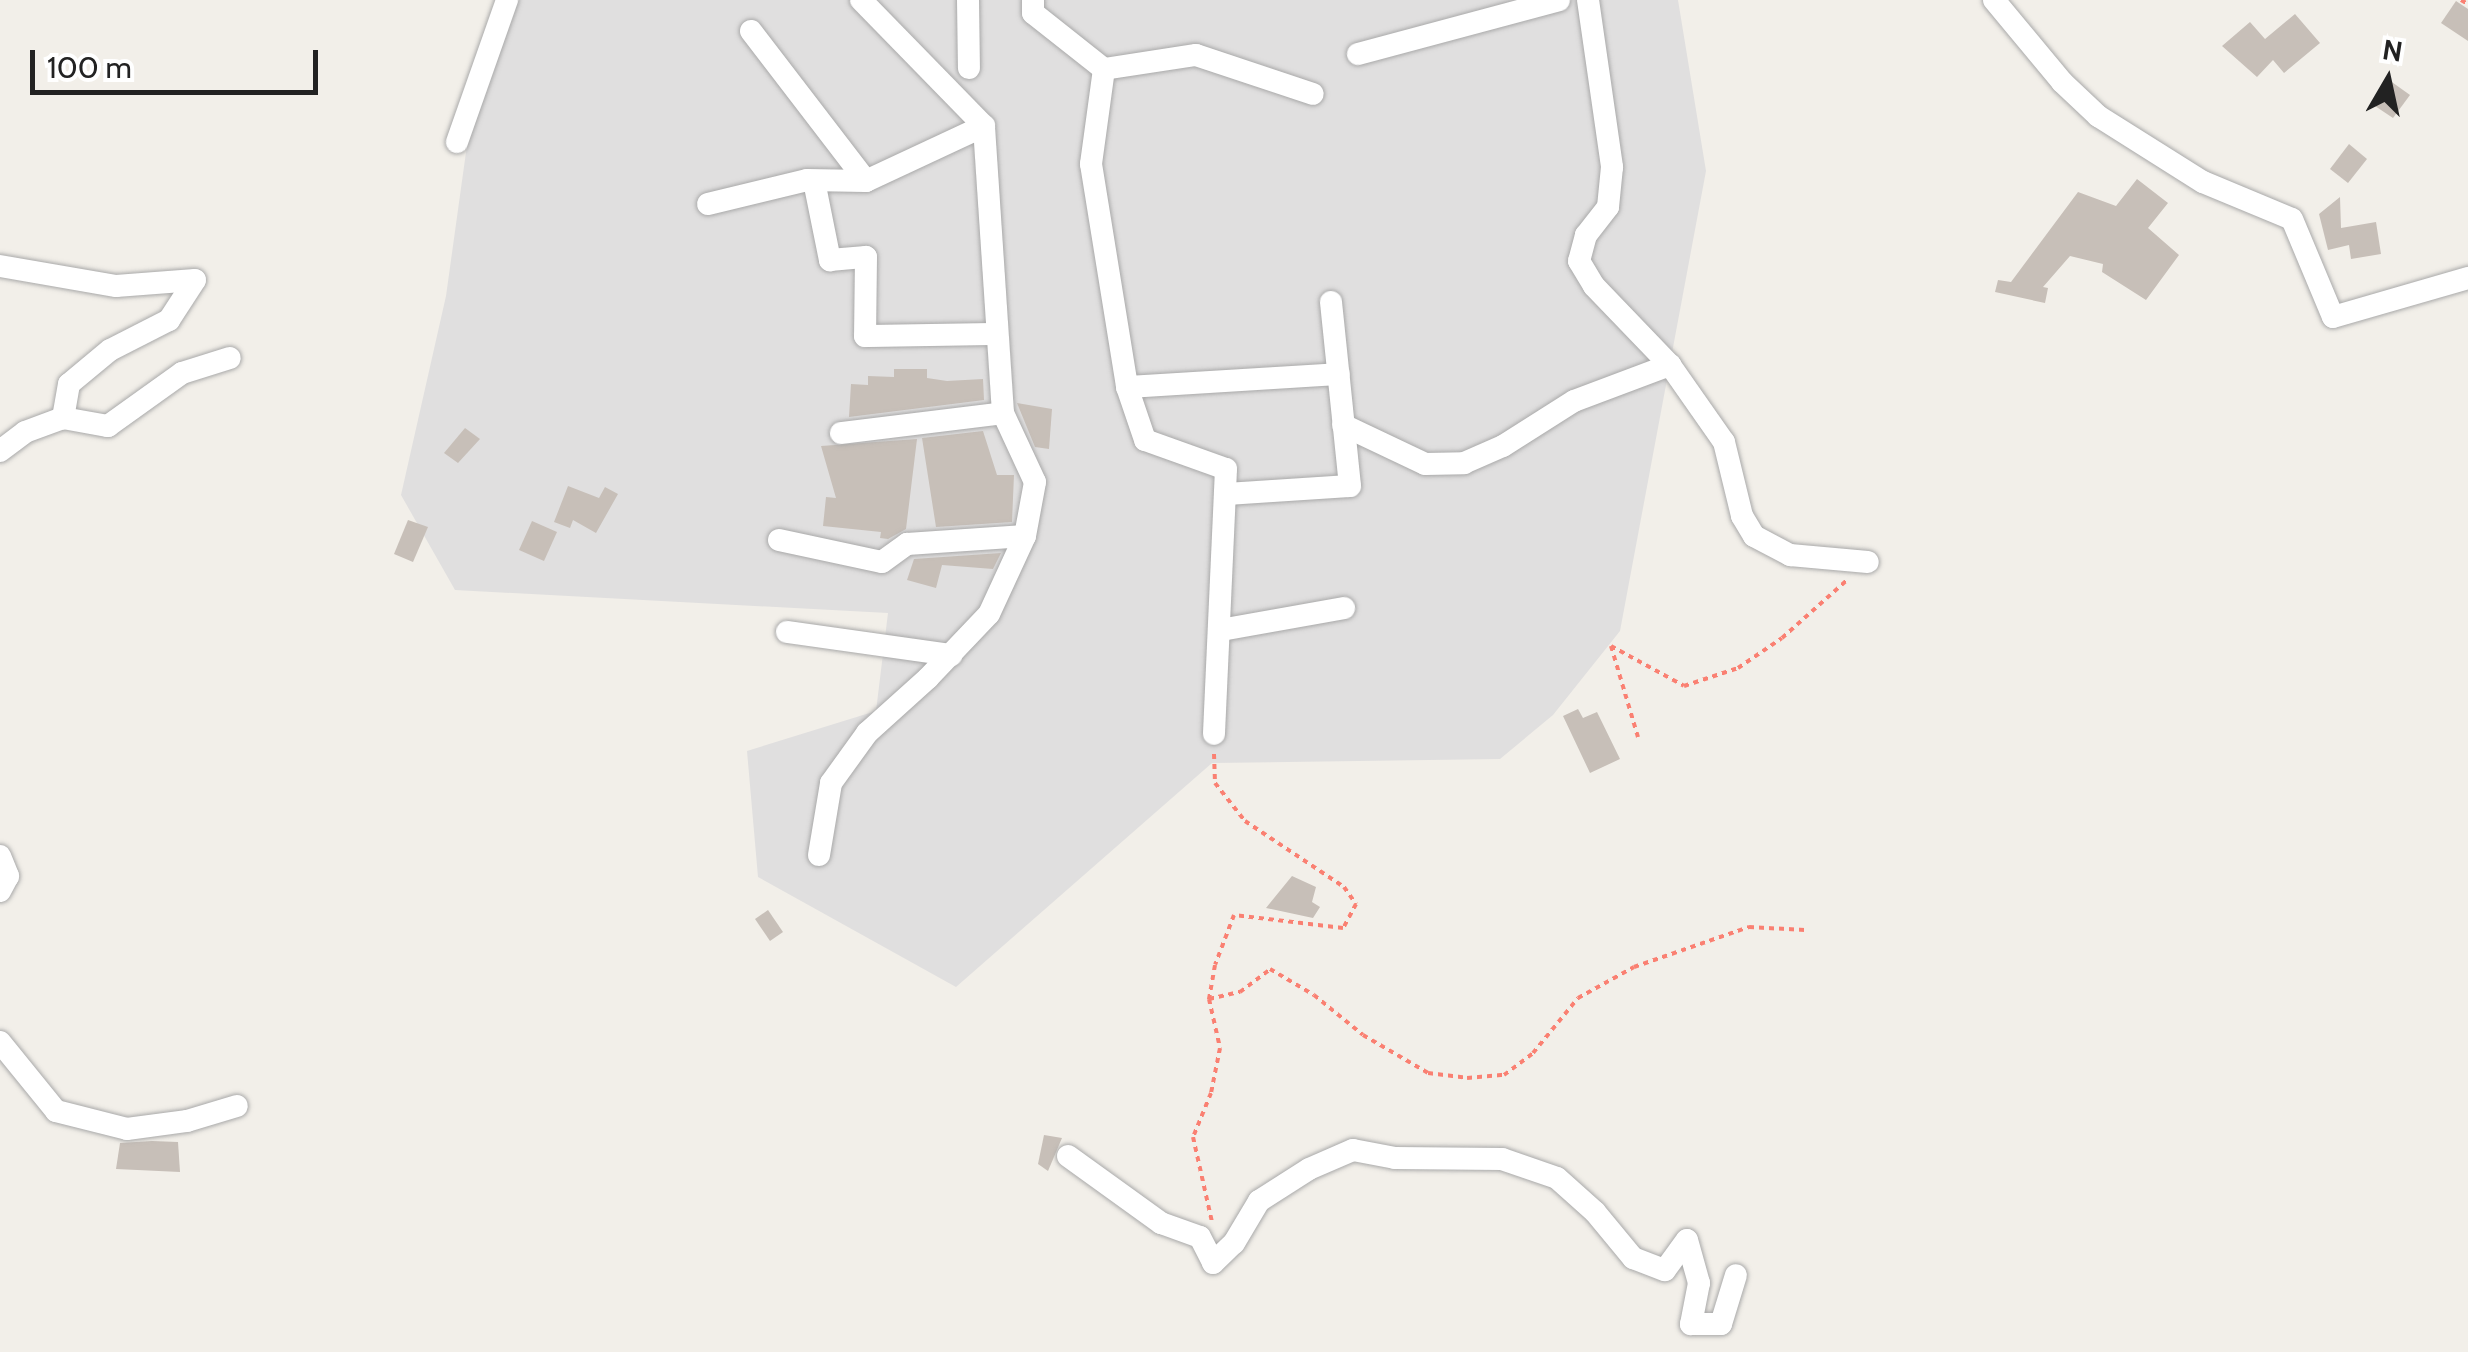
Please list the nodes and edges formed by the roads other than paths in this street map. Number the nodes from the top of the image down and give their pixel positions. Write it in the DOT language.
graph roads {
  1 [pos="507,0"];
  2 [pos="861,0"];
  3 [pos="968,0"];
  4 [pos="1033,0"];
  5 [pos="1558,0"];
  6 [pos="1588,0"];
  7 [pos="1994,0"];
  8 [pos="751,31"];
  9 [pos="1358,54"];
  10 [pos="969,68"];
  11 [pos="1104,70"];
  12 [pos="1313,94"];
  13 [pos="984,126"];
  14 [pos="457,142"];
  15 [pos="814,181"];
  16 [pos="866,181"];
  17 [pos="708,204"];
  18 [pos="0,266"];
  19 [pos="2468,278"];
  20 [pos="1331,302"];
  21 [pos="996,334"];
  22 [pos="230,358"];
  23 [pos="1670,365"];
  24 [pos="1339,374"];
  25 [pos="1128,387"];
  26 [pos="1004,413"];
  27 [pos="63,418"];
  28 [pos="1344,425"];
  29 [pos="842,433"];
  30 [pos="0,450"];
  31 [pos="1226,494"];
  32 [pos="1025,536"];
  33 [pos="779,540"];
  34 [pos="1868,562"];
  35 [pos="1344,608"];
  36 [pos="1221,630"];
  37 [pos="787,632"];
  38 [pos="950,655"];
  39 [pos="1214,734"];
  40 [pos="819,855"];
  41 [pos="0,856"];
  42 [pos="0,891"];
  43 [pos="0,1042"];
  44 [pos="237,1106"];
  45 [pos="1068,1156"];
  46 [pos="1736,1275"];
  1 -- 14 [label="street"];
  2 -- 13 [label="street"];
  3 -- 10 [label="street"];
  4 -- 11 [label="street"];
  5 -- 9 [label="street"];
  6 -- 23 [label="street"];
  7 -- 19 [label="street"];
  8 -- 16 [label="street"];
  11 -- 12 [label="street"];
  11 -- 25 [label="street"];
  13 -- 16 [label="street"];
  13 -- 21 [label="street"];
  15 -- 16 [label="street"];
  15 -- 17 [label="street"];
  15 -- 21 [label="street"];
  18 -- 27 [label="street"];
  20 -- 24 [label="street"];
  21 -- 26 [label="street"];
  22 -- 27 [label="street"];
  23 -- 28 [label="street"];
  23 -- 34 [label="street"];
  24 -- 25 [label="street"];
  24 -- 28 [label="street"];
  25 -- 31 [label="street"];
  26 -- 29 [label="street"];
  26 -- 32 [label="street"];
  27 -- 30 [label="street"];
  28 -- 31 [label="street"];
  31 -- 36 [label="street"];
  32 -- 33 [label="street"];
  32 -- 38 [label="street"];
  35 -- 36 [label="street"];
  36 -- 39 [label="street"];
  37 -- 38 [label="street"];
  38 -- 40 [label="street"];
  41 -- 42 [label="street"];
  43 -- 44 [label="street"];
  45 -- 46 [label="street"];
}
